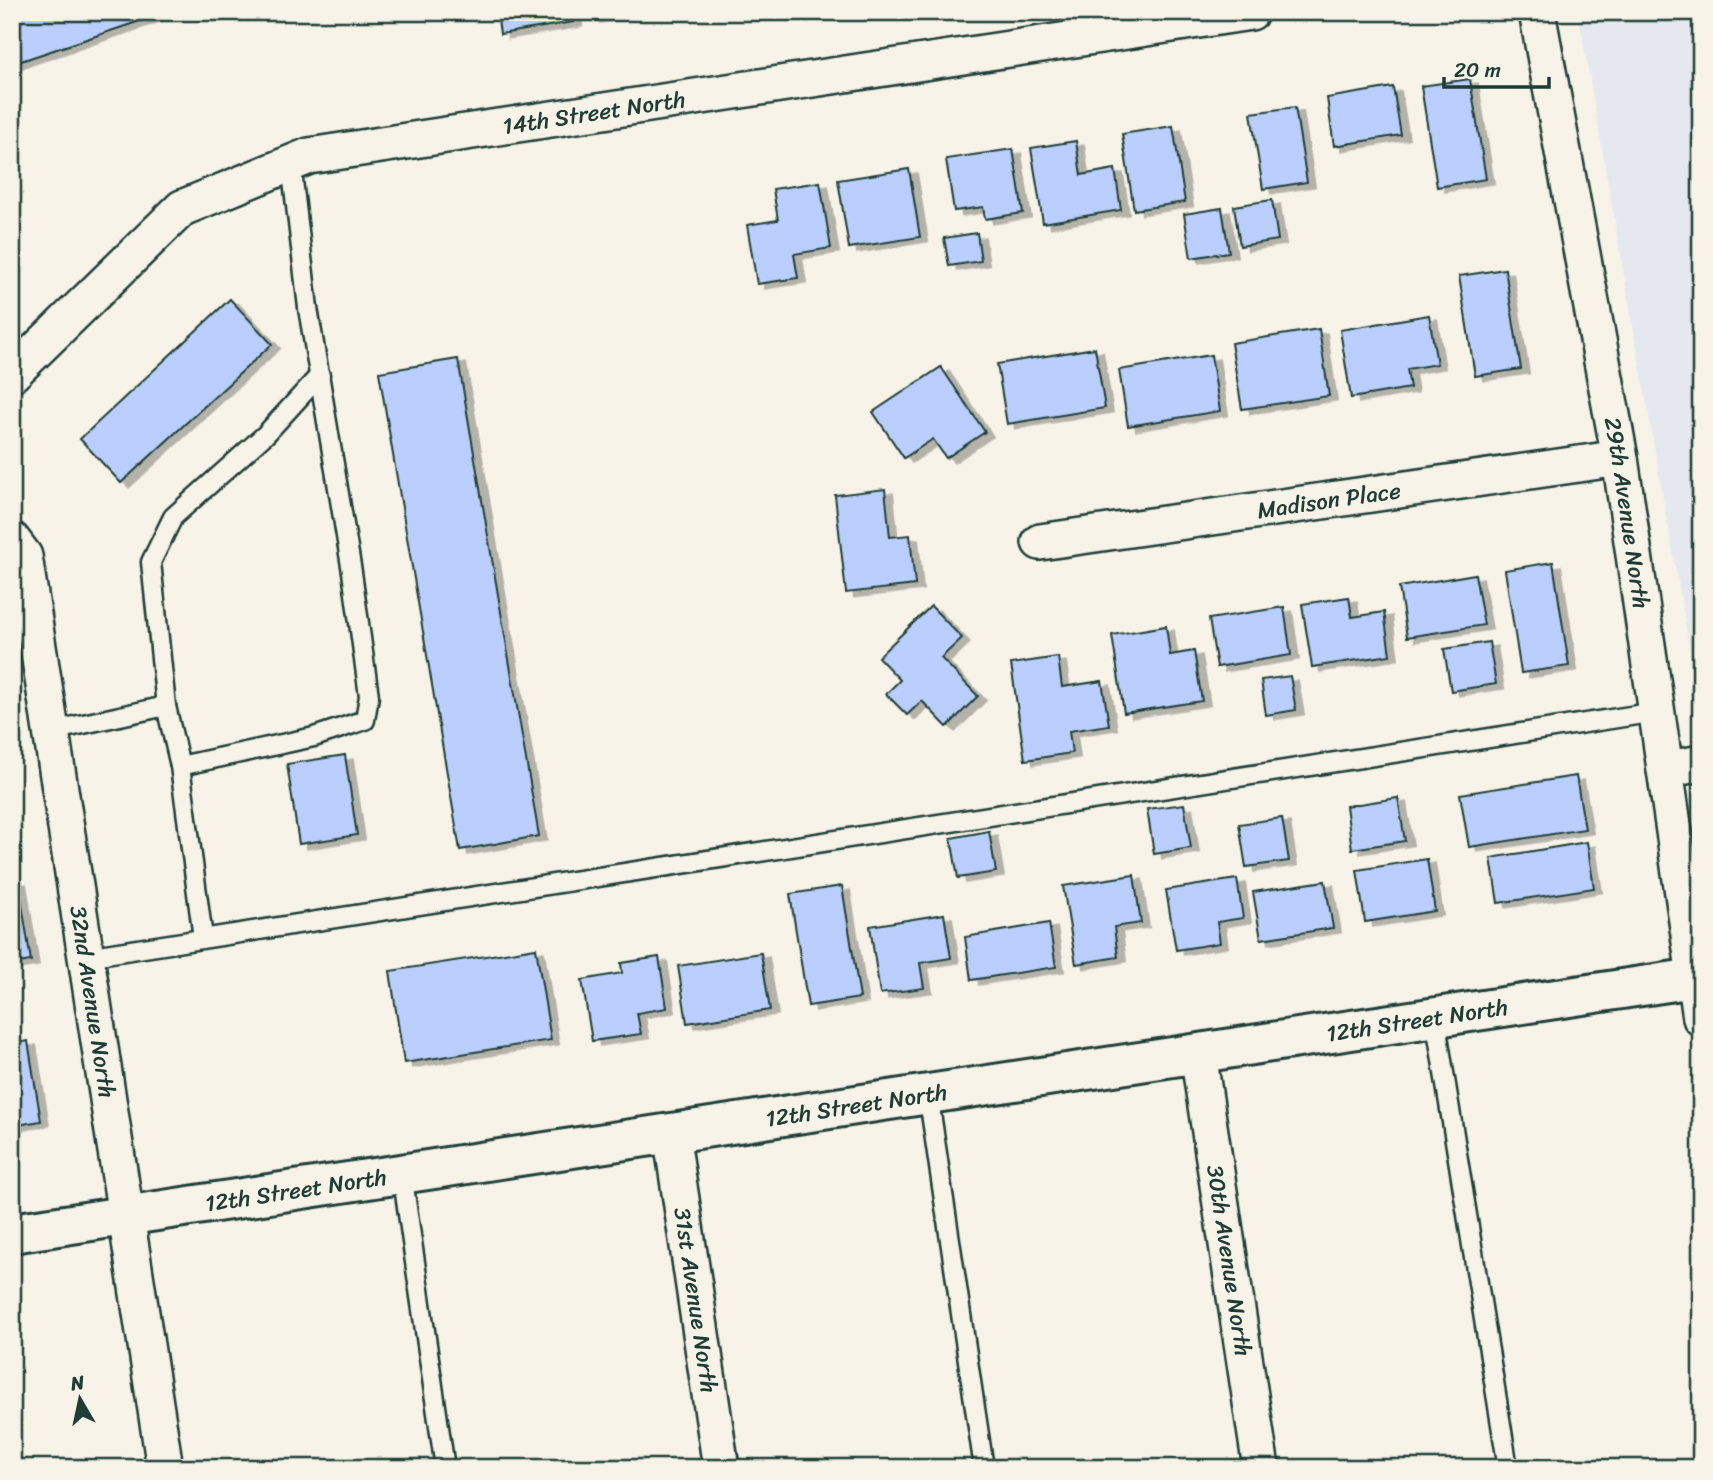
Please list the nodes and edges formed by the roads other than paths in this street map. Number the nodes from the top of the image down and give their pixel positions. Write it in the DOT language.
graph roads {
  1 [pos="1251,12"];
  2 [pos="1537,12"];
  3 [pos="291,163"];
  4 [pos="12,374"];
  5 [pos="320,375"];
  6 [pos="1620,458"];
  7 [pos="12,540"];
  8 [pos="1040,542"];
  9 [pos="166,706"];
  10 [pos="1656,712"];
  11 [pos="51,732"];
  12 [pos="1701,763"];
  13 [pos="180,766"];
  14 [pos="1665,770"];
  15 [pos="203,938"];
  16 [pos="86,957"];
  17 [pos="1698,978"];
  18 [pos="1434,1017"];
  19 [pos="1701,1018"];
  20 [pos="1198,1053"];
  21 [pos="928,1093"];
  22 [pos="671,1132"];
  23 [pos="402,1174"];
  24 [pos="126,1217"];
  25 [pos="12,1233"];
  26 [pos="165,1468"];
  27 [pos="445,1468"];
  28 [pos="721,1468"];
  29 [pos="984,1468"];
  30 [pos="1261,1468"];
  31 [pos="1508,1468"];
  1 -- 3 [label="street, 14th Street North"];
  2 -- 6 [label="street, 29th Avenue North"];
  3 -- 4 [label="street, 14th Street North"];
  3 -- 5 [label="lane"];
  5 -- 9 [label="lane"];
  5 -- 13 [label="lane"];
  6 -- 8 [label="street, Madison Place"];
  6 -- 10 [label="street, 29th Avenue North"];
  7 -- 11 [label="street, 32nd Avenue North"];
  9 -- 11 [label="lane"];
  9 -- 13 [label="lane"];
  10 -- 14 [label="street, 29th Avenue North"];
  10 -- 15 [label="lane"];
  11 -- 16 [label="street, 32nd Avenue North"];
  12 -- 14 [label="street"];
  13 -- 15 [label="lane"];
  14 -- 17 [label="street, 29th Avenue North"];
  15 -- 16 [label="lane"];
  16 -- 24 [label="street, 32nd Avenue North"];
  17 -- 18 [label="street, 12th Street North"];
  17 -- 19 [label="street, 29th Avenue North"];
  18 -- 20 [label="street, 12th Street North"];
  18 -- 31 [label="lane"];
  20 -- 21 [label="street, 12th Street North"];
  20 -- 30 [label="street, 30th Avenue North"];
  21 -- 22 [label="street, 12th Street North"];
  21 -- 29 [label="lane"];
  22 -- 23 [label="street, 12th Street North"];
  22 -- 28 [label="street, 31st Avenue North"];
  23 -- 24 [label="street, 12th Street North"];
  23 -- 27 [label="lane"];
  24 -- 25 [label="street, 12th Street North"];
  24 -- 26 [label="street, 32nd Avenue North"];
}
